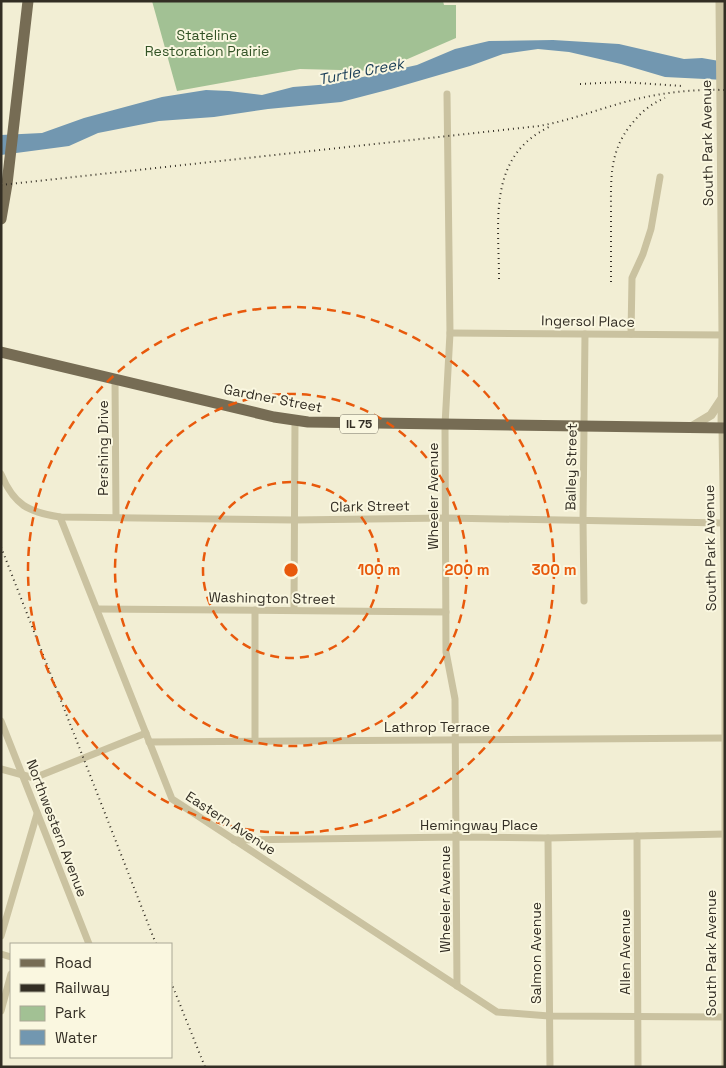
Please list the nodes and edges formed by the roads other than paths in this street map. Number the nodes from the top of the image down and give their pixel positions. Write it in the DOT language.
graph roads {
  1 [pos="28,1"];
  2 [pos="720,1"];
  3 [pos="447,94"];
  4 [pos="722,132"];
  5 [pos="660,177"];
  6 [pos="1,219"];
  7 [pos="450,333"];
  8 [pos="585,334"];
  9 [pos="631,334"];
  10 [pos="724,335"];
  11 [pos="1,352"];
  12 [pos="115,379"];
  13 [pos="722,397"];
  14 [pos="295,421"];
  15 [pos="445,425"];
  16 [pos="584,426"];
  17 [pos="689,428"];
  18 [pos="723,428"];
  19 [pos="1,474"];
  20 [pos="60,517"];
  21 [pos="116,517"];
  22 [pos="446,518"];
  23 [pos="294,520"];
  24 [pos="583,520"];
  25 [pos="723,524"];
  26 [pos="584,601"];
  27 [pos="97,609"];
  28 [pos="255,610"];
  29 [pos="294,610"];
  30 [pos="446,612"];
  31 [pos="725,616"];
  32 [pos="1,721"];
  33 [pos="146,733"];
  34 [pos="725,738"];
  35 [pos="456,739"];
  36 [pos="255,741"];
  37 [pos="149,742"];
  38 [pos="1,769"];
  39 [pos="23,776"];
  40 [pos="37,814"];
  41 [pos="725,834"];
  42 [pos="637,836"];
  43 [pos="457,837"];
  44 [pos="548,838"];
  45 [pos="234,840"];
  46 [pos="1,936"];
  47 [pos="89,943"];
  48 [pos="10,978"];
  49 [pos="457,986"];
  50 [pos="1,1011"];
  51 [pos="549,1016"];
  52 [pos="638,1016"];
  53 [pos="725,1017"];
  54 [pos="550,1067"];
  55 [pos="638,1067"];
  56 [pos="725,1067"];
  1 -- 6 [label="main road"];
  2 -- 4 [label="street, South Park Avenue"];
  3 -- 7 [label="street, Wheeler Avenue"];
  4 -- 10 [label="street, South Park Avenue"];
  5 -- 9 [label="street"];
  7 -- 8 [label="street, Ingersol Place"];
  7 -- 15 [label="street, Wheeler Avenue"];
  8 -- 9 [label="street, Ingersol Place"];
  8 -- 16 [label="street, Bailey Street"];
  9 -- 10 [label="street, Ingersol Place"];
  10 -- 13 [label="street, South Park Avenue"];
  11 -- 12 [label="main road, Gardner Street / IL 75"];
  12 -- 14 [label="main road, Gardner Street / IL 75"];
  12 -- 21 [label="street, Pershing Drive"];
  13 -- 17 [label="street"];
  13 -- 18 [label="street, South Park Avenue"];
  14 -- 15 [label="main road, Gardner Street / IL 75"];
  14 -- 23 [label="street"];
  15 -- 16 [label="main road, Gardner Street / IL 75"];
  15 -- 22 [label="street, Wheeler Avenue"];
  16 -- 17 [label="main road, Gardner Street / IL 75"];
  16 -- 24 [label="street, Bailey Street"];
  17 -- 18 [label="main road, Gardner Street / IL 75"];
  18 -- 25 [label="street, South Park Avenue"];
  19 -- 20 [label="street, Clark Street"];
  20 -- 21 [label="street, Clark Street"];
  20 -- 27 [label="street, Eastern Avenue"];
  21 -- 23 [label="street, Clark Street"];
  22 -- 23 [label="street, Clark Street"];
  22 -- 24 [label="street, Clark Street"];
  22 -- 30 [label="street, Wheeler Avenue"];
  23 -- 29 [label="street"];
  24 -- 25 [label="street, Clark Street"];
  24 -- 26 [label="street, Bailey Street"];
  25 -- 31 [label="street, South Park Avenue"];
  27 -- 28 [label="street, Washington Street"];
  27 -- 33 [label="street, Eastern Avenue"];
  28 -- 29 [label="street, Washington Street"];
  28 -- 36 [label="street"];
  29 -- 30 [label="street, Washington Street"];
  30 -- 35 [label="street, Wheeler Avenue"];
  31 -- 34 [label="street, South Park Avenue"];
  32 -- 39 [label="street, Northwestern Avenue"];
  33 -- 37 [label="street, Eastern Avenue"];
  33 -- 39 [label="street"];
  34 -- 35 [label="street, Lathrop Terrace"];
  34 -- 41 [label="street, South Park Avenue"];
  35 -- 36 [label="street, Lathrop Terrace"];
  35 -- 43 [label="street, Wheeler Avenue"];
  36 -- 37 [label="street, Lathrop Terrace"];
  37 -- 45 [label="street, Eastern Avenue"];
  38 -- 39 [label="street"];
  39 -- 40 [label="street, Northwestern Avenue"];
  40 -- 46 [label="street"];
  40 -- 47 [label="street, Northwestern Avenue"];
  41 -- 42 [label="street, Hemingway Place"];
  41 -- 53 [label="street, South Park Avenue"];
  42 -- 44 [label="street, Hemingway Place"];
  42 -- 52 [label="street, Allen Avenue"];
  43 -- 44 [label="street, Hemingway Place"];
  43 -- 45 [label="street, Hemingway Place"];
  43 -- 49 [label="street, Wheeler Avenue"];
  44 -- 51 [label="street, Salmon Avenue"];
  45 -- 49 [label="street, Eastern Avenue"];
  48 -- 50 [label="street"];
  49 -- 51 [label="street, Eastern Avenue"];
  51 -- 52 [label="street"];
  51 -- 54 [label="street, Salmon Avenue"];
  52 -- 53 [label="street"];
  52 -- 55 [label="street, Allen Avenue"];
  53 -- 56 [label="street, South Park Avenue"];
}
